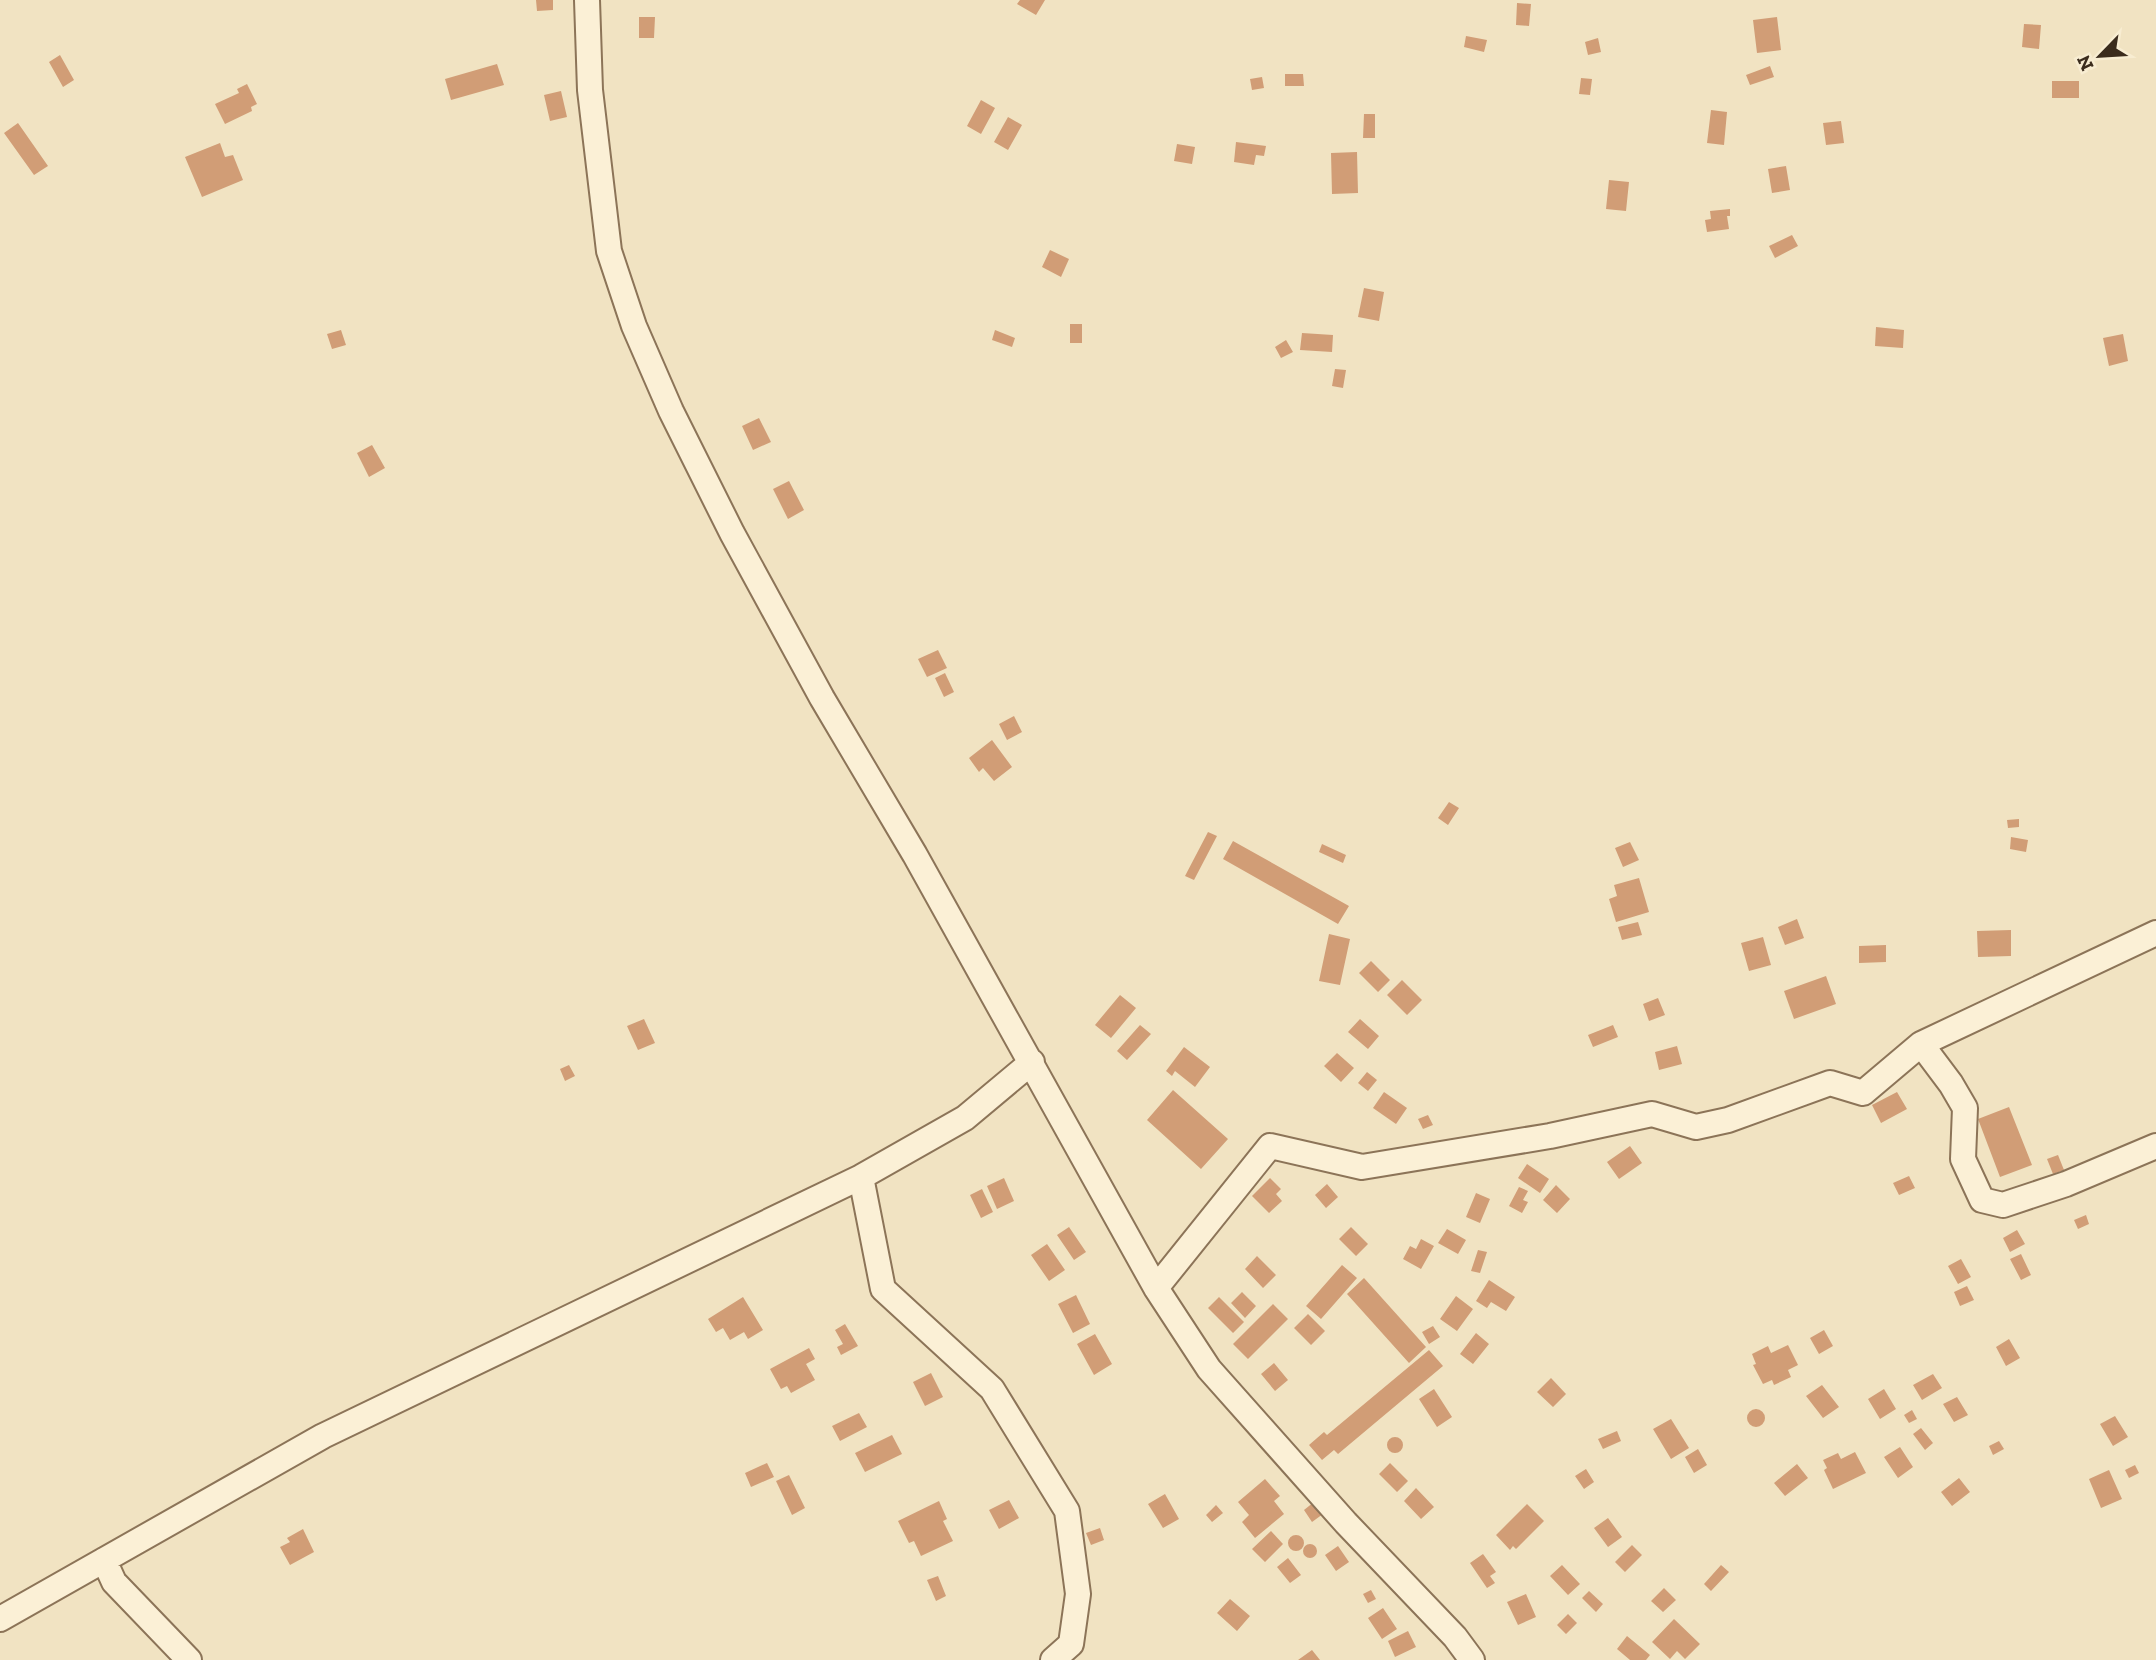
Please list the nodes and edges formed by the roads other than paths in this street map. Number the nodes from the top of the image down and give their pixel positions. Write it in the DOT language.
graph roads {
  1 [pos="587,0"];
  2 [pos="2156,933"];
  3 [pos="1921,1044"];
  4 [pos="1032,1062"];
  5 [pos="2156,1146"];
  6 [pos="861,1177"];
  7 [pos="1156,1288"];
  8 [pos="104,1560"];
  9 [pos="0,1619"];
  10 [pos="189,1660"];
  11 [pos="1053,1660"];
  12 [pos="1472,1660"];
  1 -- 4 [label="street"];
  2 -- 3 [label="street"];
  3 -- 5 [label="street"];
  3 -- 7 [label="street"];
  4 -- 6 [label="street"];
  4 -- 7 [label="street"];
  6 -- 8 [label="street"];
  6 -- 11 [label="street"];
  7 -- 12 [label="street"];
  8 -- 9 [label="street"];
  8 -- 10 [label="street"];
}
